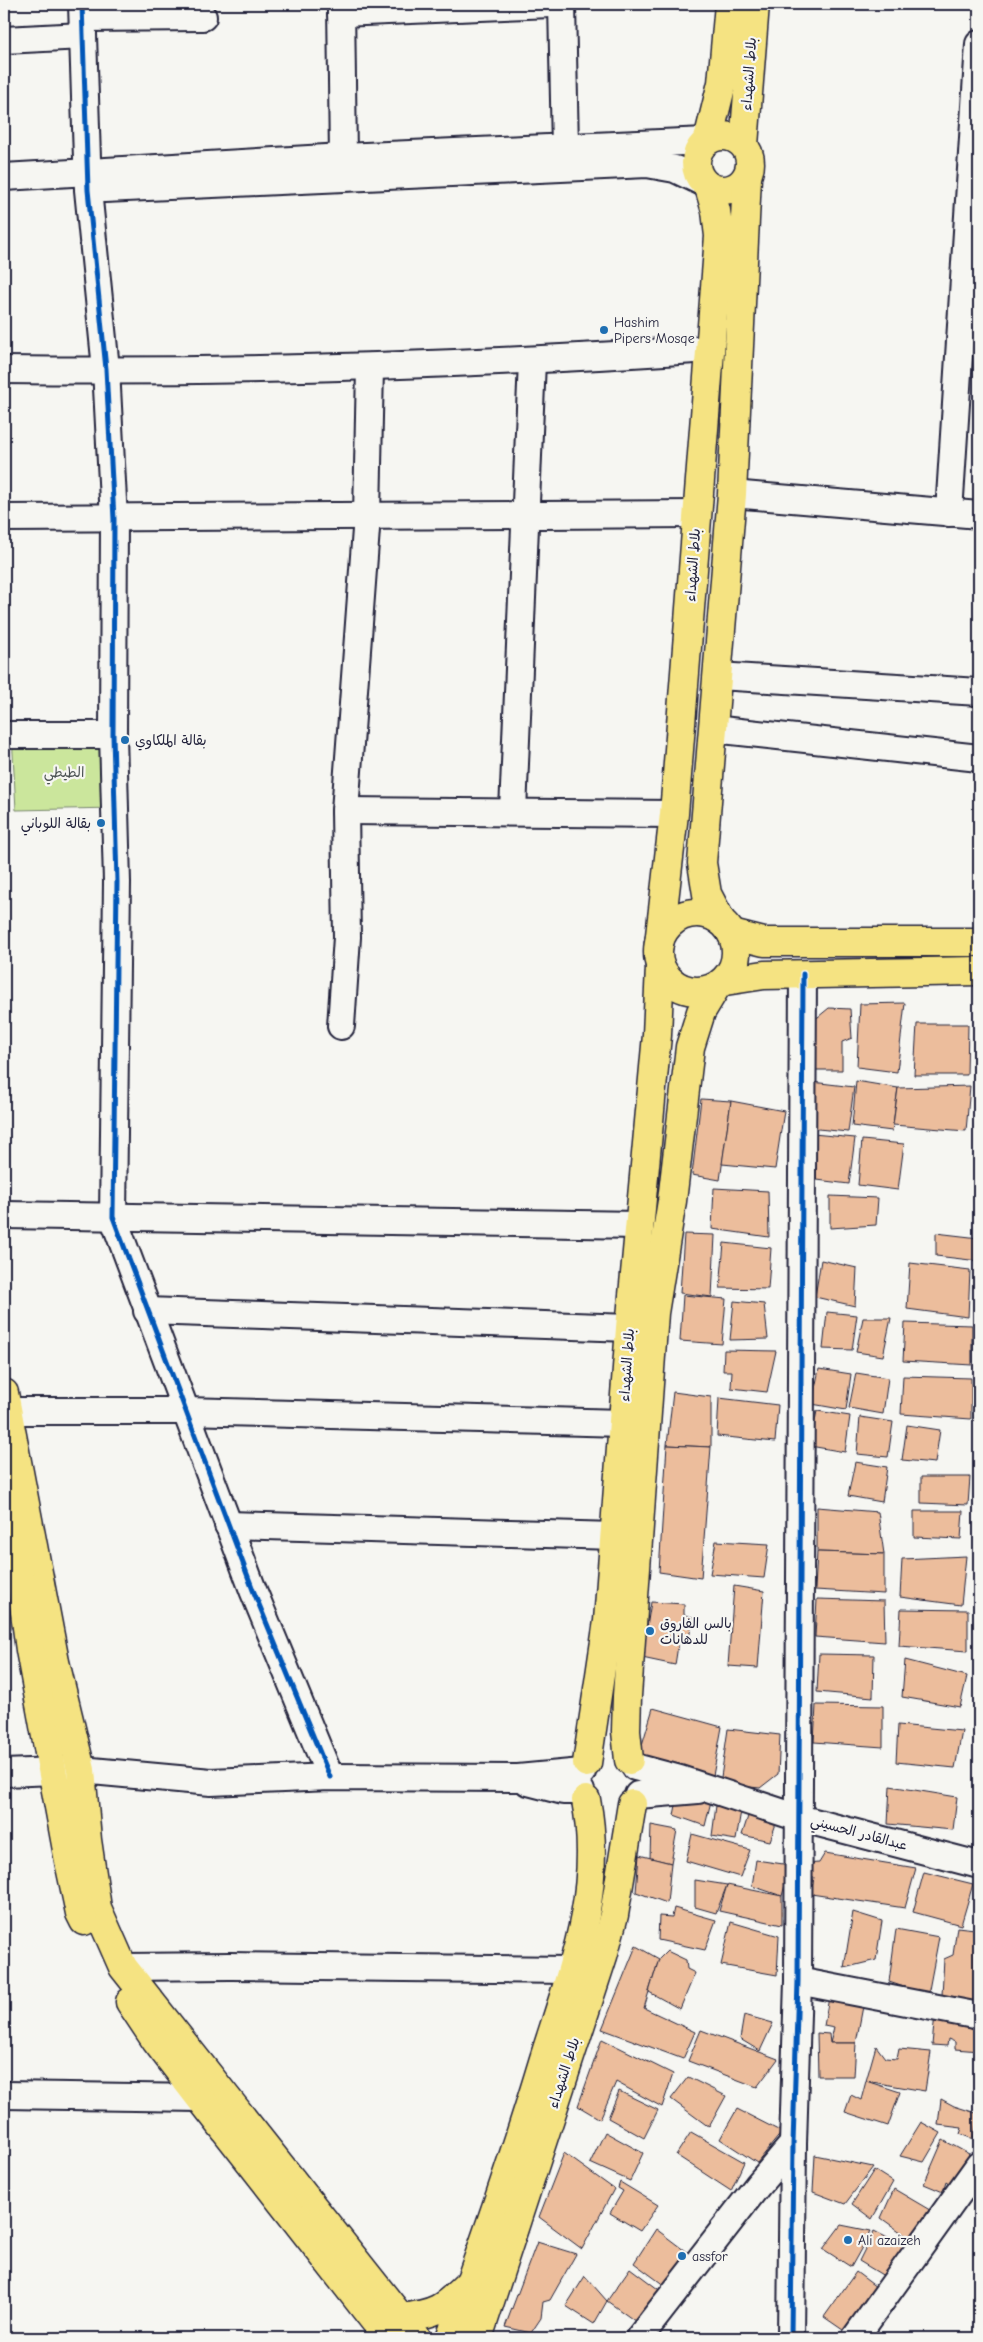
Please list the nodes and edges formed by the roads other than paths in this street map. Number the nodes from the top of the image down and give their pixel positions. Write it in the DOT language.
graph roads {
  1 [pos="552,4"];
  2 [pos="562,4"];
  3 [pos="729,4"];
  4 [pos="755,4"];
  5 [pos="341,8"];
  6 [pos="203,17"];
  7 [pos="83,19"];
  8 [pos="4,40"];
  9 [pos="979,44"];
  10 [pos="707,141"];
  11 [pos="744,145"];
  12 [pos="565,148"];
  13 [pos="659,155"];
  14 [pos="343,157"];
  15 [pos="4,177"];
  16 [pos="747,177"];
  17 [pos="88,181"];
  18 [pos="706,185"];
  19 [pos="4,193"];
  20 [pos="710,349"];
  21 [pos="532,361"];
  22 [pos="370,367"];
  23 [pos="106,369"];
  24 [pos="4,370"];
  25 [pos="732,494"];
  26 [pos="949,513"];
  27 [pos="526,514"];
  28 [pos="697,514"];
  29 [pos="979,515"];
  30 [pos="367,516"];
  31 [pos="4,518"];
  32 [pos="114,518"];
  33 [pos="718,676"];
  34 [pos="979,692"];
  35 [pos="713,729"];
  36 [pos="4,735"];
  37 [pos="113,735"];
  38 [pos="979,758"];
  39 [pos="345,811"];
  40 [pos="512,811"];
  41 [pos="674,814"];
  42 [pos="702,863"];
  43 [pos="726,927"];
  44 [pos="764,942"];
  45 [pos="979,942"];
  46 [pos="659,955"];
  47 [pos="979,971"];
  48 [pos="803,974"];
  49 [pos="764,975"];
  50 [pos="720,984"];
  51 [pos="659,1012"];
  52 [pos="696,1025"];
  53 [pos="341,1026"];
  54 [pos="4,1216"];
  55 [pos="113,1218"];
  56 [pos="639,1224"];
  57 [pos="147,1311"];
  58 [pos="630,1328"];
  59 [pos="6,1402"];
  60 [pos="184,1410"];
  61 [pos="623,1424"];
  62 [pos="4,1493"];
  63 [pos="228,1525"];
  64 [pos="615,1536"];
  65 [pos="632,1763"];
  66 [pos="81,1770"];
  67 [pos="53,1772"];
  68 [pos="4,1773"];
  69 [pos="330,1777"];
  70 [pos="584,1782"];
  71 [pos="711,1789"];
  72 [pos="634,1799"];
  73 [pos="799,1818"];
  74 [pos="979,1865"];
  75 [pos="122,1967"];
  76 [pos="570,1970"];
  77 [pos="798,1981"];
  78 [pos="979,2016"];
  79 [pos="4,2096"];
  80 [pos="200,2098"];
  81 [pos="793,2144"];
  82 [pos="979,2165"];
  83 [pos="482,2285"];
  84 [pos="402,2331"];
  85 [pos="450,2338"];
  86 [pos="478,2338"];
  87 [pos="486,2338"];
  88 [pos="639,2338"];
  89 [pos="791,2338"];
  90 [pos="855,2338"];
  1 -- 5 [label="street"];
  2 -- 12 [label="street"];
  3 -- 10 [label="main road, بلاط الشهداء"];
  4 -- 11 [label="main road, بلاط الشهداء"];
  5 -- 14 [label="street"];
  6 -- 7 [label="street"];
  7 -- 8 [label="street"];
  7 -- 17 [label="street"];
  9 -- 26 [label="street"];
  10 -- 11 [label="main road"];
  10 -- 13 [label="street"];
  10 -- 18 [label="main road"];
  11 -- 16 [label="main road"];
  12 -- 13 [label="street"];
  12 -- 14 [label="street"];
  13 -- 17 [label="street"];
  13 -- 18 [label="street"];
  14 -- 17 [label="street"];
  15 -- 17 [label="street"];
  16 -- 18 [label="main road"];
  16 -- 25 [label="main road"];
  17 -- 19 [label="street"];
  17 -- 23 [label="street"];
  18 -- 20 [label="main road, بلاط الشهداء"];
  20 -- 21 [label="street"];
  20 -- 28 [label="main road, بلاط الشهداء"];
  21 -- 22 [label="street"];
  21 -- 27 [label="street"];
  22 -- 23 [label="street"];
  22 -- 30 [label="street"];
  23 -- 24 [label="street"];
  23 -- 32 [label="street"];
  25 -- 26 [label="street"];
  25 -- 33 [label="main road"];
  26 -- 29 [label="street"];
  27 -- 28 [label="street"];
  27 -- 30 [label="street"];
  27 -- 40 [label="street"];
  28 -- 41 [label="main road, بلاط الشهداء"];
  30 -- 32 [label="street"];
  30 -- 39 [label="street"];
  31 -- 32 [label="street"];
  32 -- 37 [label="street"];
  33 -- 34 [label="street"];
  33 -- 35 [label="main road"];
  35 -- 38 [label="street"];
  35 -- 42 [label="main road"];
  36 -- 37 [label="street"];
  37 -- 55 [label="street"];
  39 -- 40 [label="street"];
  39 -- 53 [label="street"];
  40 -- 41 [label="street"];
  41 -- 46 [label="main road, بلاط الشهداء"];
  42 -- 43 [label="main road"];
  42 -- 44 [label="main road"];
  43 -- 44 [label="main road"];
  43 -- 46 [label="main road"];
  43 -- 50 [label="main road"];
  44 -- 45 [label="main road"];
  44 -- 49 [label="main road"];
  46 -- 50 [label="main road"];
  46 -- 51 [label="main road, بلاط الشهداء"];
  47 -- 48 [label="main road"];
  48 -- 49 [label="main road"];
  48 -- 73 [label="street"];
  49 -- 50 [label="main road"];
  50 -- 52 [label="main road, بلاط الشهداء"];
  51 -- 52 [label="main road"];
  51 -- 56 [label="main road, بلاط الشهداء"];
  52 -- 65 [label="main road, بلاط الشهداء"];
  54 -- 55 [label="street"];
  55 -- 56 [label="street"];
  55 -- 57 [label="street"];
  56 -- 58 [label="main road, بلاط الشهداء"];
  57 -- 58 [label="street"];
  57 -- 60 [label="street"];
  58 -- 61 [label="main road, بلاط الشهداء"];
  59 -- 60 [label="street"];
  59 -- 66 [label="main road"];
  60 -- 61 [label="street"];
  60 -- 63 [label="street"];
  61 -- 64 [label="main road, بلاط الشهداء"];
  62 -- 67 [label="main road"];
  63 -- 64 [label="street"];
  63 -- 69 [label="street"];
  64 -- 70 [label="main road, بلاط الشهداء"];
  65 -- 70 [label="main road"];
  65 -- 71 [label="street, عبدالقادر الحسيني"];
  65 -- 72 [label="main road"];
  66 -- 67 [label="street"];
  66 -- 69 [label="street"];
  66 -- 75 [label="main road"];
  67 -- 68 [label="street"];
  67 -- 80 [label="main road"];
  69 -- 70 [label="street"];
  70 -- 72 [label="main road"];
  70 -- 76 [label="main road, بلاط الشهداء"];
  71 -- 72 [label="street, عبدالقادر الحسيني"];
  71 -- 73 [label="street, عبدالقادر الحسيني"];
  72 -- 83 [label="main road, بلاط الشهداء"];
  73 -- 74 [label="street, عبدالقادر الحسيني"];
  73 -- 77 [label="street"];
  75 -- 76 [label="street"];
  75 -- 84 [label="main road"];
  76 -- 83 [label="main road, بلاط الشهداء"];
  77 -- 78 [label="street"];
  77 -- 81 [label="street"];
  79 -- 80 [label="street"];
  80 -- 84 [label="main road"];
  81 -- 88 [label="street"];
  81 -- 89 [label="street"];
  82 -- 90 [label="street"];
  83 -- 84 [label="main road"];
  83 -- 85 [label="main road"];
  83 -- 86 [label="main road, بلاط الشهداء"];
  83 -- 87 [label="main road"];
}
